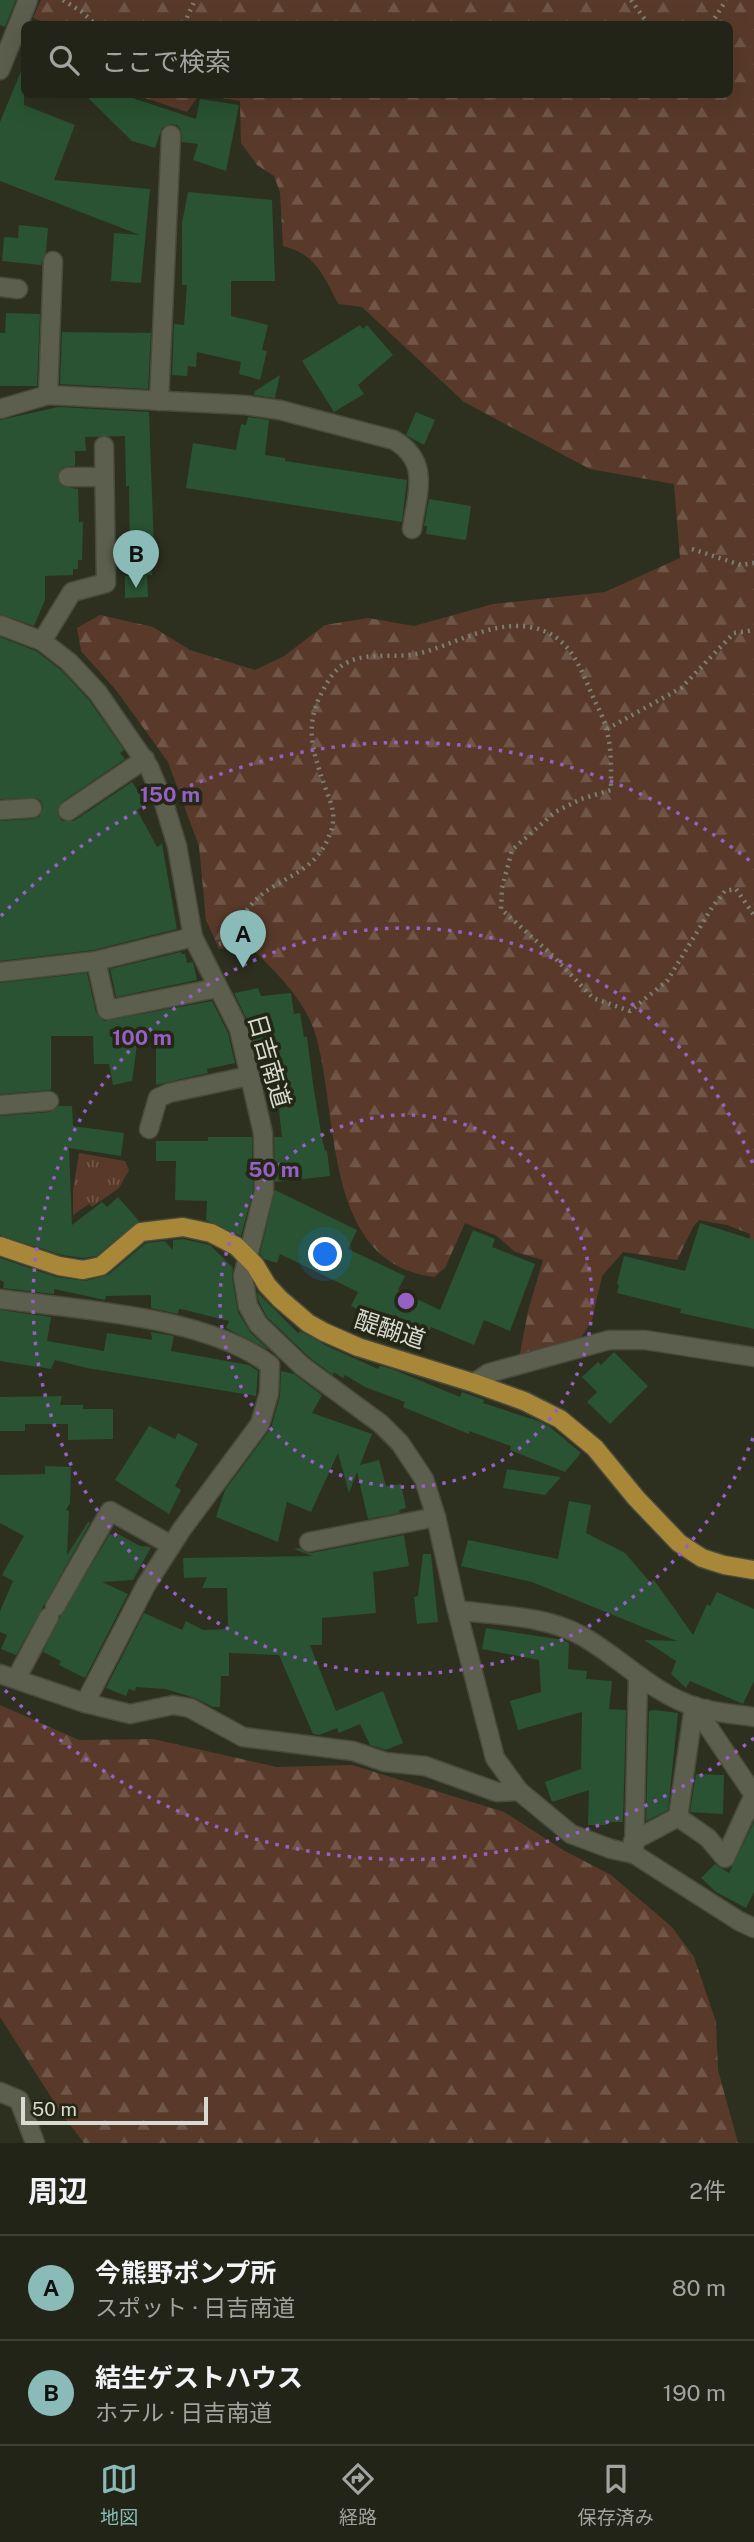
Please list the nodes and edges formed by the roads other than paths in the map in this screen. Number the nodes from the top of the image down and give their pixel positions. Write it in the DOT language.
graph roads {
  1 [pos="28,0"];
  2 [pos="5,43"];
  3 [pos="0,70"];
  4 [pos="171,135"];
  5 [pos="53,261"];
  6 [pos="48,396"];
  7 [pos="159,401"];
  8 [pos="0,409"];
  9 [pos="104,446"];
  10 [pos="68,477"];
  11 [pos="104,477"];
  12 [pos="412,529"];
  13 [pos="0,625"];
  14 [pos="42,641"];
  15 [pos="145,759"];
  16 [pos="32,808"];
  17 [pos="0,810"];
  18 [pos="68,811"];
  19 [pos="193,937"];
  20 [pos="96,961"];
  21 [pos="0,972"];
  22 [pos="217,988"];
  23 [pos="249,1076"];
  24 [pos="49,1101"];
  25 [pos="0,1105"];
  26 [pos="149,1129"];
  27 [pos="0,1246"];
  28 [pos="247,1256"];
  29 [pos="0,1299"];
  30 [pos="754,1357"];
  31 [pos="474,1383"];
  32 [pos="436,1517"];
  33 [pos="309,1542"];
  34 [pos="171,1545"];
  35 [pos="754,1570"];
  36 [pos="457,1610"];
  37 [pos="8,1676"];
  38 [pos="638,1676"];
  39 [pos="85,1703"];
  40 [pos="700,1708"];
  41 [pos="754,1717"];
  42 [pos="519,1791"];
  43 [pos="754,1795"];
  44 [pos="678,1817"];
  45 [pos="634,1847"];
  46 [pos="754,1928"];
  47 [pos="0,2092"];
  48 [pos="35,2143"];
  1 -- 2 [label="street"];
  2 -- 3 [label="street"];
  4 -- 7 [label="street"];
  5 -- 6 [label="street"];
  6 -- 7 [label="street"];
  6 -- 8 [label="street"];
  7 -- 12 [label="street"];
  9 -- 11 [label="street"];
  10 -- 11 [label="street"];
  11 -- 14 [label="street"];
  13 -- 14 [label="street, 日吉南道"];
  14 -- 15 [label="street, 日吉南道"];
  15 -- 18 [label="street"];
  15 -- 19 [label="street, 日吉南道"];
  16 -- 17 [label="street"];
  19 -- 20 [label="street"];
  19 -- 22 [label="street, 日吉南道"];
  20 -- 21 [label="street"];
  20 -- 22 [label="street"];
  22 -- 23 [label="street, 日吉南道"];
  23 -- 26 [label="street"];
  23 -- 28 [label="street, 日吉南道"];
  24 -- 25 [label="street"];
  27 -- 28 [label="main road, 醍醐道"];
  28 -- 31 [label="main road, 醍醐道"];
  28 -- 32 [label="street, 日吉南道"];
  29 -- 34 [label="street"];
  30 -- 31 [label="street"];
  31 -- 35 [label="main road, 醍醐道"];
  32 -- 33 [label="street"];
  32 -- 36 [label="street, 日吉南道"];
  34 -- 37 [label="street"];
  34 -- 39 [label="street"];
  36 -- 38 [label="street"];
  36 -- 42 [label="street, 日吉南道"];
  37 -- 39 [label="street"];
  38 -- 40 [label="street"];
  38 -- 45 [label="street"];
  39 -- 42 [label="street"];
  40 -- 41 [label="street"];
  40 -- 43 [label="street"];
  40 -- 44 [label="street"];
  42 -- 45 [label="street, 日吉南道"];
  43 -- 44 [label="street"];
  44 -- 45 [label="street"];
  45 -- 46 [label="street, 日吉南道"];
  47 -- 48 [label="street"];
}
